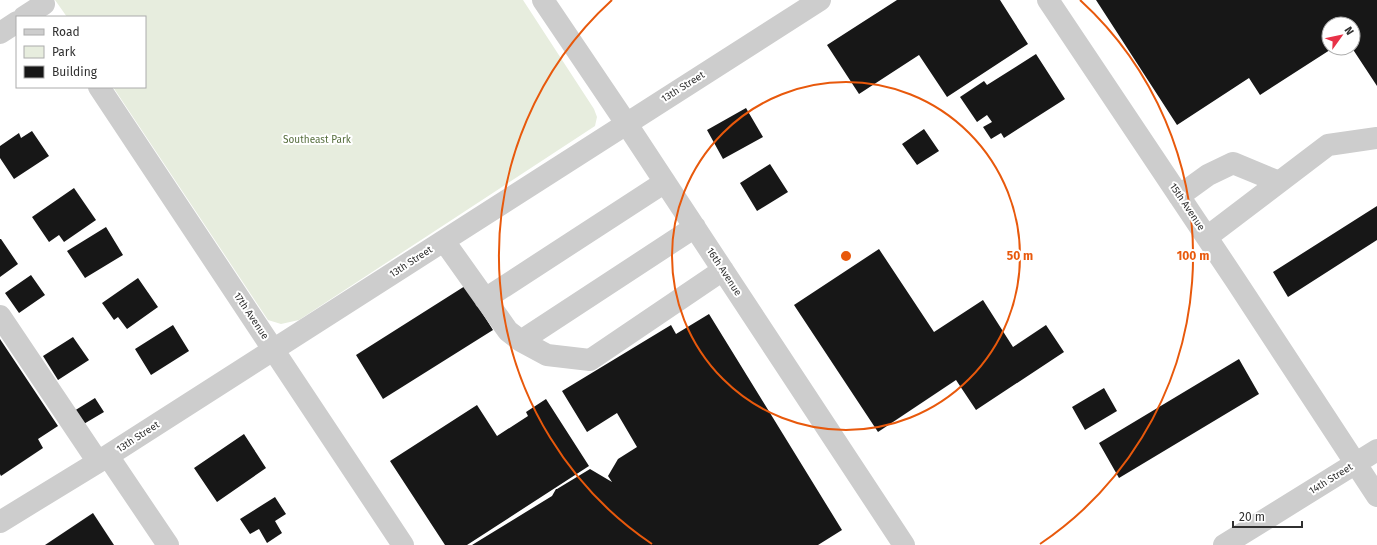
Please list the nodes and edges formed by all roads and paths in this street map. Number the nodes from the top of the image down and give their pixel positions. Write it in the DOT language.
graph roads {
  1 [pos="543,0"];
  2 [pos="1048,0"];
  3 [pos="807,3"];
  4 [pos="46,7"];
  5 [pos="26,16"];
  6 [pos="16,23"];
  7 [pos="0,33"];
  8 [pos="100,88"];
  9 [pos="626,123"];
  10 [pos="1377,138"];
  11 [pos="665,182"];
  12 [pos="1279,182"];
  13 [pos="1179,196"];
  14 [pos="695,227"];
  15 [pos="1207,237"];
  16 [pos="444,241"];
  17 [pos="723,270"];
  18 [pos="485,299"];
  19 [pos="0,316"];
  20 [pos="521,341"];
  21 [pos="273,350"];
  22 [pos="1377,450"];
  23 [pos="103,459"];
  24 [pos="1356,464"];
  25 [pos="1377,496"];
  26 [pos="0,522"];
  27 [pos="168,545"];
  28 [pos="403,545"];
  29 [pos="904,545"];
  30 [pos="1224,545"];
  1 -- 9 [label="street, 16th Avenue"];
  2 -- 13 [label="street, 15th Avenue"];
  3 -- 9 [label="street, 13th Street"];
  4 -- 5 [label="street"];
  6 -- 7 [label="street"];
  8 -- 21 [label="street, 17th Avenue"];
  9 -- 11 [label="street, 16th Avenue"];
  9 -- 16 [label="street, 13th Street"];
  10 -- 12 [label="street"];
  11 -- 14 [label="street, 16th Avenue"];
  11 -- 18 [label="street"];
  12 -- 13 [label="street"];
  12 -- 15 [label="street"];
  13 -- 15 [label="street, 15th Avenue"];
  14 -- 17 [label="street, 16th Avenue"];
  14 -- 20 [label="street"];
  15 -- 24 [label="street, 15th Avenue"];
  16 -- 18 [label="street"];
  16 -- 21 [label="street, 13th Street"];
  17 -- 20 [label="street"];
  17 -- 29 [label="street, 16th Avenue"];
  18 -- 20 [label="street"];
  19 -- 23 [label="street"];
  21 -- 23 [label="street, 13th Street"];
  21 -- 28 [label="street, 17th Avenue"];
  22 -- 24 [label="street, 14th Street"];
  23 -- 26 [label="street, 13th Street"];
  23 -- 27 [label="street"];
  24 -- 25 [label="street, 15th Avenue"];
  24 -- 30 [label="street, 14th Street"];
}
